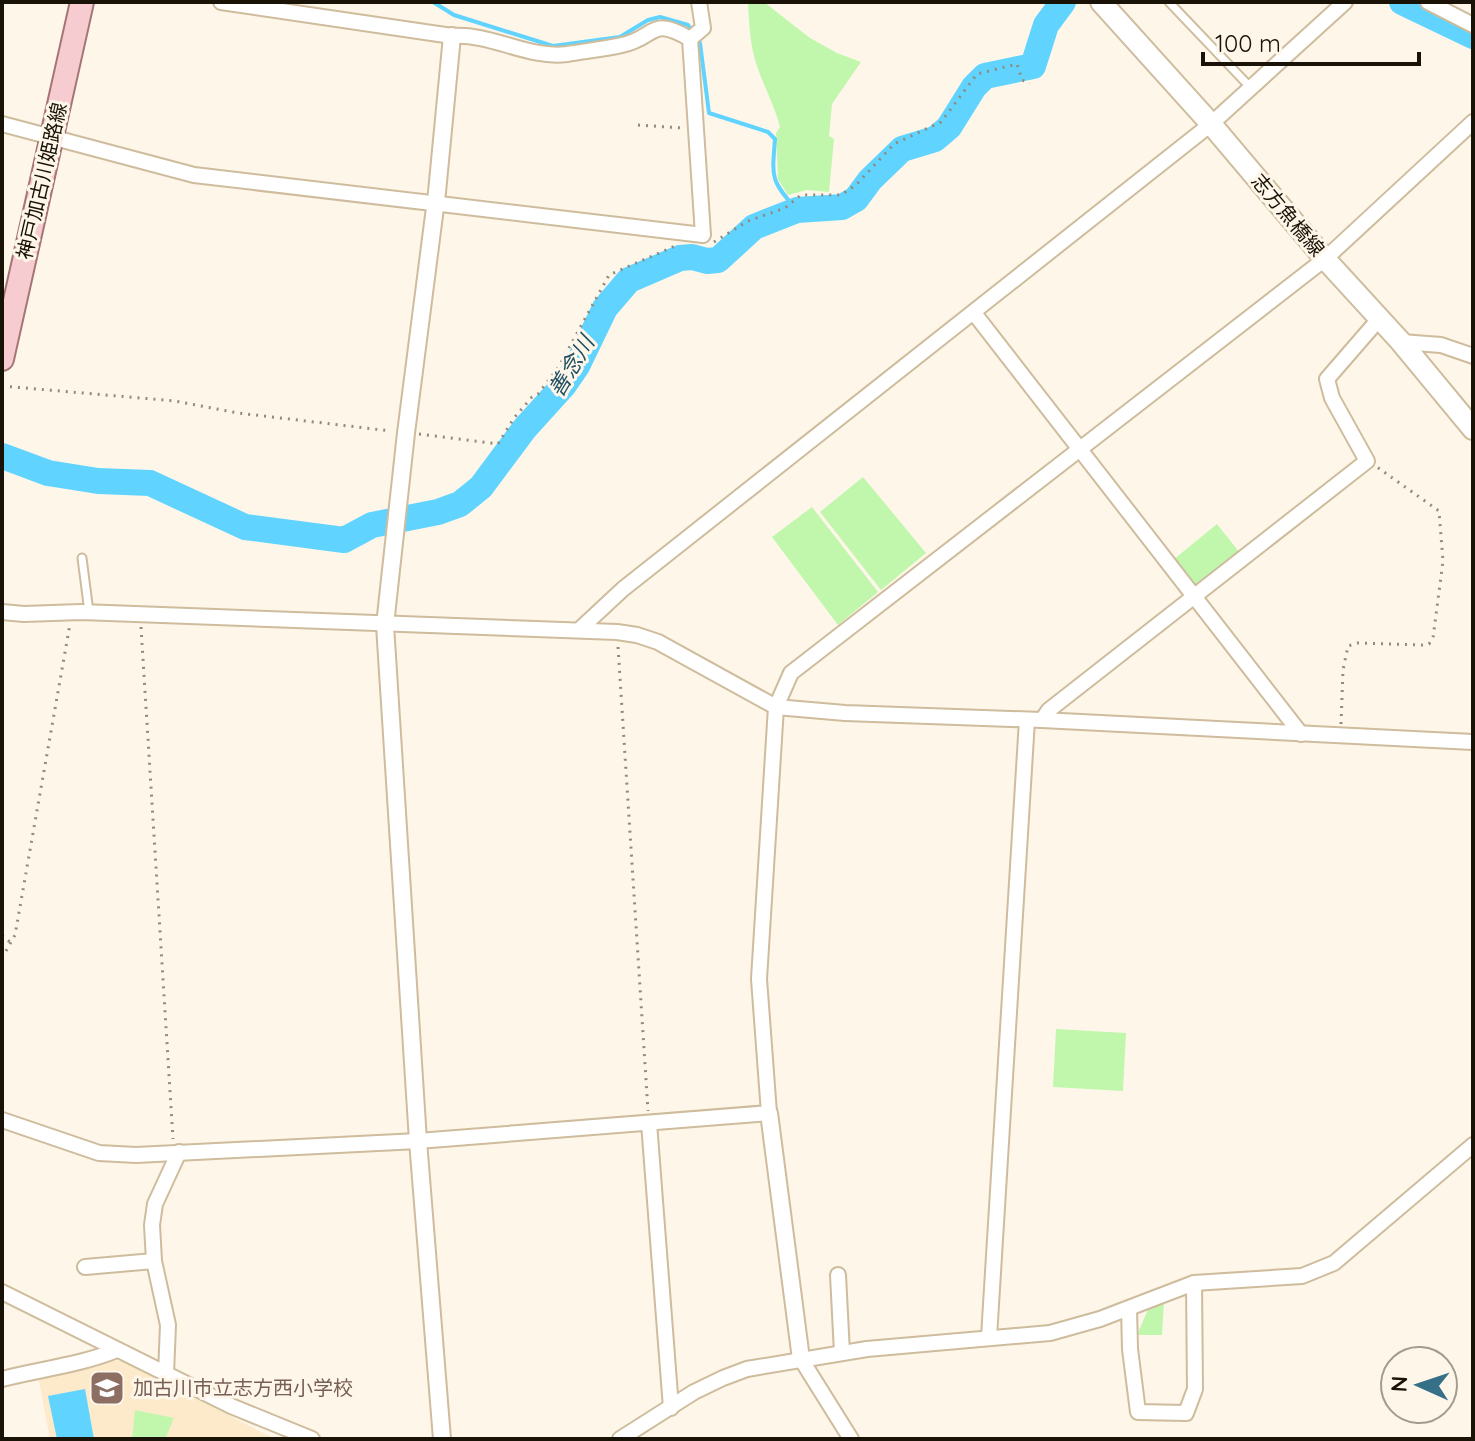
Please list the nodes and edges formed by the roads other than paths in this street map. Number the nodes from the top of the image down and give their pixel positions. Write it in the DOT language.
graph roads {
  1 [pos="82,2"];
  2 [pos="221,2"];
  3 [pos="699,2"];
  4 [pos="1101,2"];
  5 [pos="1169,2"];
  6 [pos="1345,2"];
  7 [pos="1428,2"];
  8 [pos="1473,25"];
  9 [pos="452,36"];
  10 [pos="690,39"];
  11 [pos="1251,87"];
  12 [pos="1473,122"];
  13 [pos="1211,124"];
  14 [pos="3,126"];
  15 [pos="52,139"];
  16 [pos="435,203"];
  17 [pos="1325,259"];
  18 [pos="974,313"];
  19 [pos="1379,319"];
  20 [pos="1401,342"];
  21 [pos="1473,356"];
  22 [pos="2,359"];
  23 [pos="1473,429"];
  24 [pos="1080,449"];
  25 [pos="82,558"];
  26 [pos="1194,594"];
  27 [pos="2,612"];
  28 [pos="89,612"];
  29 [pos="385,625"];
  30 [pos="579,630"];
  31 [pos="776,707"];
  32 [pos="1034,720"];
  33 [pos="1301,734"];
  34 [pos="1473,742"];
  35 [pos="769,1113"];
  36 [pos="2,1120"];
  37 [pos="649,1123"];
  38 [pos="418,1141"];
  39 [pos="1472,1151"];
  40 [pos="177,1153"];
  41 [pos="154,1261"];
  42 [pos="85,1267"];
  43 [pos="838,1275"];
  44 [pos="1194,1283"];
  45 [pos="2,1292"];
  46 [pos="1129,1309"];
  47 [pos="989,1337"];
  48 [pos="117,1350"];
  49 [pos="842,1353"];
  50 [pos="801,1359"];
  51 [pos="166,1374"];
  52 [pos="2,1379"];
  53 [pos="671,1408"];
  54 [pos="312,1439"];
  55 [pos="442,1439"];
  56 [pos="620,1439"];
  57 [pos="851,1439"];
  1 -- 15 [label="main road, 神戸加古川姫路線"];
  2 -- 9 [label="street"];
  3 -- 10 [label="street"];
  4 -- 13 [label="main road, 志方魚橋線"];
  5 -- 11 [label="lane"];
  6 -- 11 [label="street"];
  7 -- 8 [label="street"];
  9 -- 10 [label="street"];
  9 -- 16 [label="street"];
  10 -- 16 [label="street"];
  11 -- 13 [label="street"];
  12 -- 17 [label="street"];
  13 -- 17 [label="main road, 志方魚橋線"];
  13 -- 18 [label="street"];
  14 -- 15 [label="street"];
  15 -- 16 [label="street"];
  15 -- 22 [label="main road, 神戸加古川姫路線"];
  16 -- 29 [label="street"];
  17 -- 19 [label="main road, 志方魚橋線"];
  17 -- 24 [label="street"];
  18 -- 24 [label="street"];
  18 -- 30 [label="street"];
  19 -- 20 [label="main road, 志方魚橋線"];
  19 -- 26 [label="street"];
  20 -- 21 [label="street"];
  20 -- 23 [label="main road, 志方魚橋線"];
  24 -- 26 [label="street"];
  24 -- 31 [label="street"];
  25 -- 28 [label="lane"];
  26 -- 32 [label="street"];
  26 -- 33 [label="street"];
  27 -- 28 [label="street"];
  28 -- 29 [label="street"];
  29 -- 30 [label="street"];
  29 -- 38 [label="street"];
  30 -- 31 [label="street"];
  31 -- 32 [label="street"];
  31 -- 35 [label="street"];
  32 -- 33 [label="street"];
  32 -- 47 [label="street"];
  33 -- 34 [label="street"];
  35 -- 37 [label="street"];
  35 -- 50 [label="street"];
  36 -- 40 [label="street"];
  37 -- 38 [label="street"];
  37 -- 53 [label="street"];
  38 -- 40 [label="street"];
  38 -- 55 [label="street"];
  39 -- 44 [label="street"];
  40 -- 41 [label="street"];
  41 -- 42 [label="street"];
  41 -- 51 [label="street"];
  43 -- 49 [label="street"];
  44 -- 46 [label="street"];
  44 -- 46 [label="street"];
  45 -- 48 [label="street"];
  46 -- 47 [label="street"];
  47 -- 49 [label="street"];
  48 -- 51 [label="street"];
  48 -- 52 [label="street"];
  49 -- 50 [label="street"];
  50 -- 53 [label="street"];
  50 -- 57 [label="street"];
  51 -- 54 [label="street"];
  53 -- 56 [label="street"];
}
